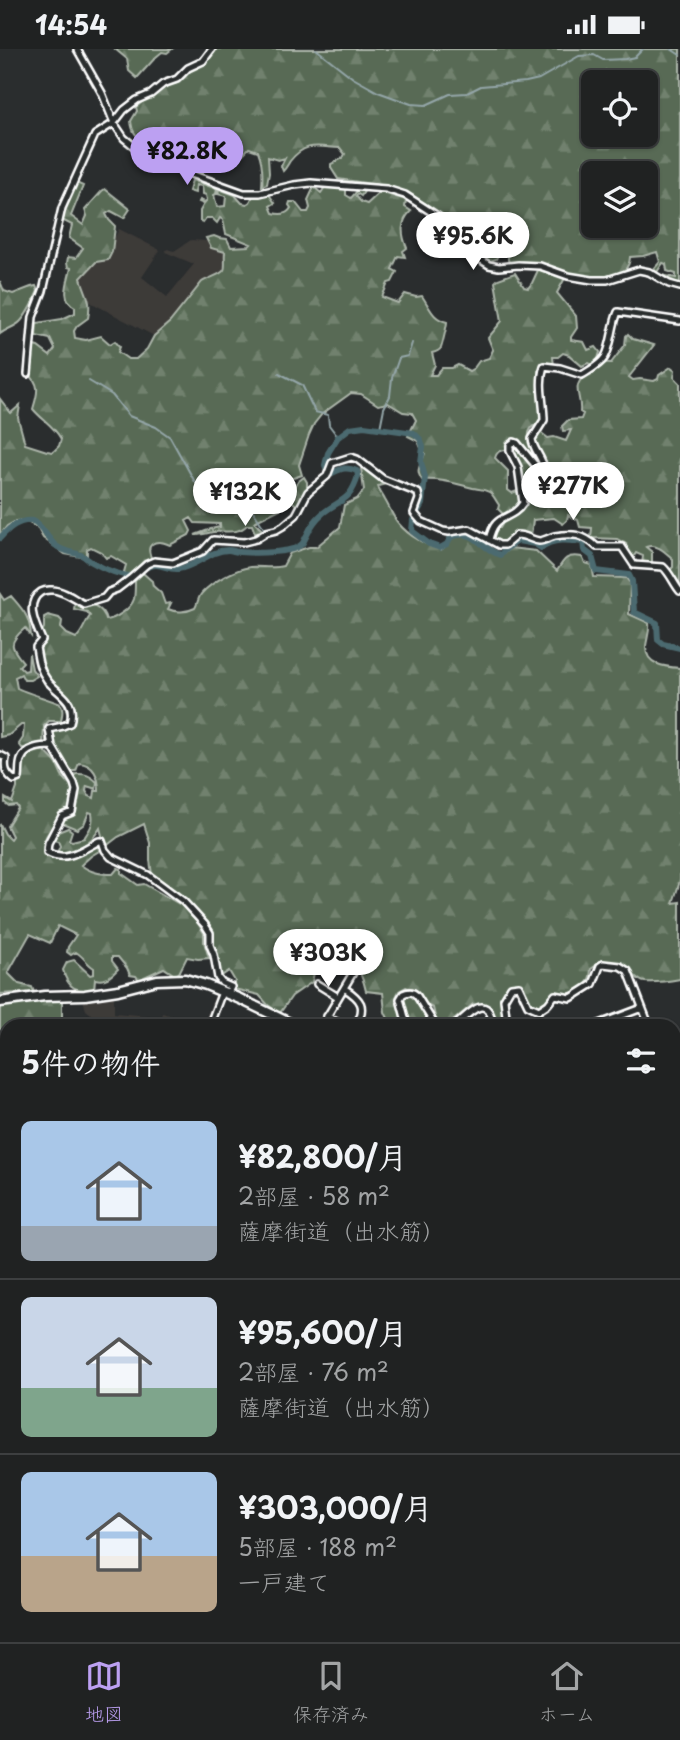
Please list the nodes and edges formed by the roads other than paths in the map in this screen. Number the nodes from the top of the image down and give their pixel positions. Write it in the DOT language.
graph roads {
  1 [pos="77,49"];
  2 [pos="212,49"];
  3 [pos="114,124"];
  4 [pos="680,287"];
  5 [pos="680,321"];
  6 [pos="28,374"];
  7 [pos="489,540"];
  8 [pos="680,591"];
  9 [pos="52,746"];
  10 [pos="0,755"];
  11 [pos="357,966"];
  12 [pos="317,984"];
  13 [pos="344,988"];
  14 [pos="222,992"];
  15 [pos="338,997"];
  16 [pos="0,1002"];
  17 [pos="642,1008"];
  18 [pos="327,1016"];
  19 [pos="212,1019"];
  20 [pos="282,1019"];
  21 [pos="325,1019"];
  22 [pos="333,1019"];
  23 [pos="360,1019"];
  24 [pos="405,1019"];
  25 [pos="431,1019"];
  26 [pos="462,1019"];
  27 [pos="492,1019"];
  28 [pos="506,1019"];
  29 [pos="613,1019"];
  30 [pos="647,1019"];
  1 -- 3 [label="street"];
  2 -- 3 [label="street"];
  3 -- 4 [label="street"];
  3 -- 6 [label="street"];
  5 -- 7 [label="street"];
  7 -- 8 [label="street"];
  7 -- 9 [label="street"];
  9 -- 10 [label="street"];
  9 -- 14 [label="street"];
  11 -- 13 [label="street"];
  12 -- 15 [label="street"];
  13 -- 15 [label="street"];
  13 -- 23 [label="street"];
  14 -- 16 [label="main road"];
  14 -- 19 [label="street"];
  14 -- 20 [label="main road"];
  15 -- 18 [label="street"];
  17 -- 28 [label="street"];
  17 -- 29 [label="street"];
  17 -- 30 [label="street"];
  18 -- 21 [label="street"];
  18 -- 22 [label="street"];
  24 -- 25 [label="street"];
  26 -- 27 [label="street"];
}
